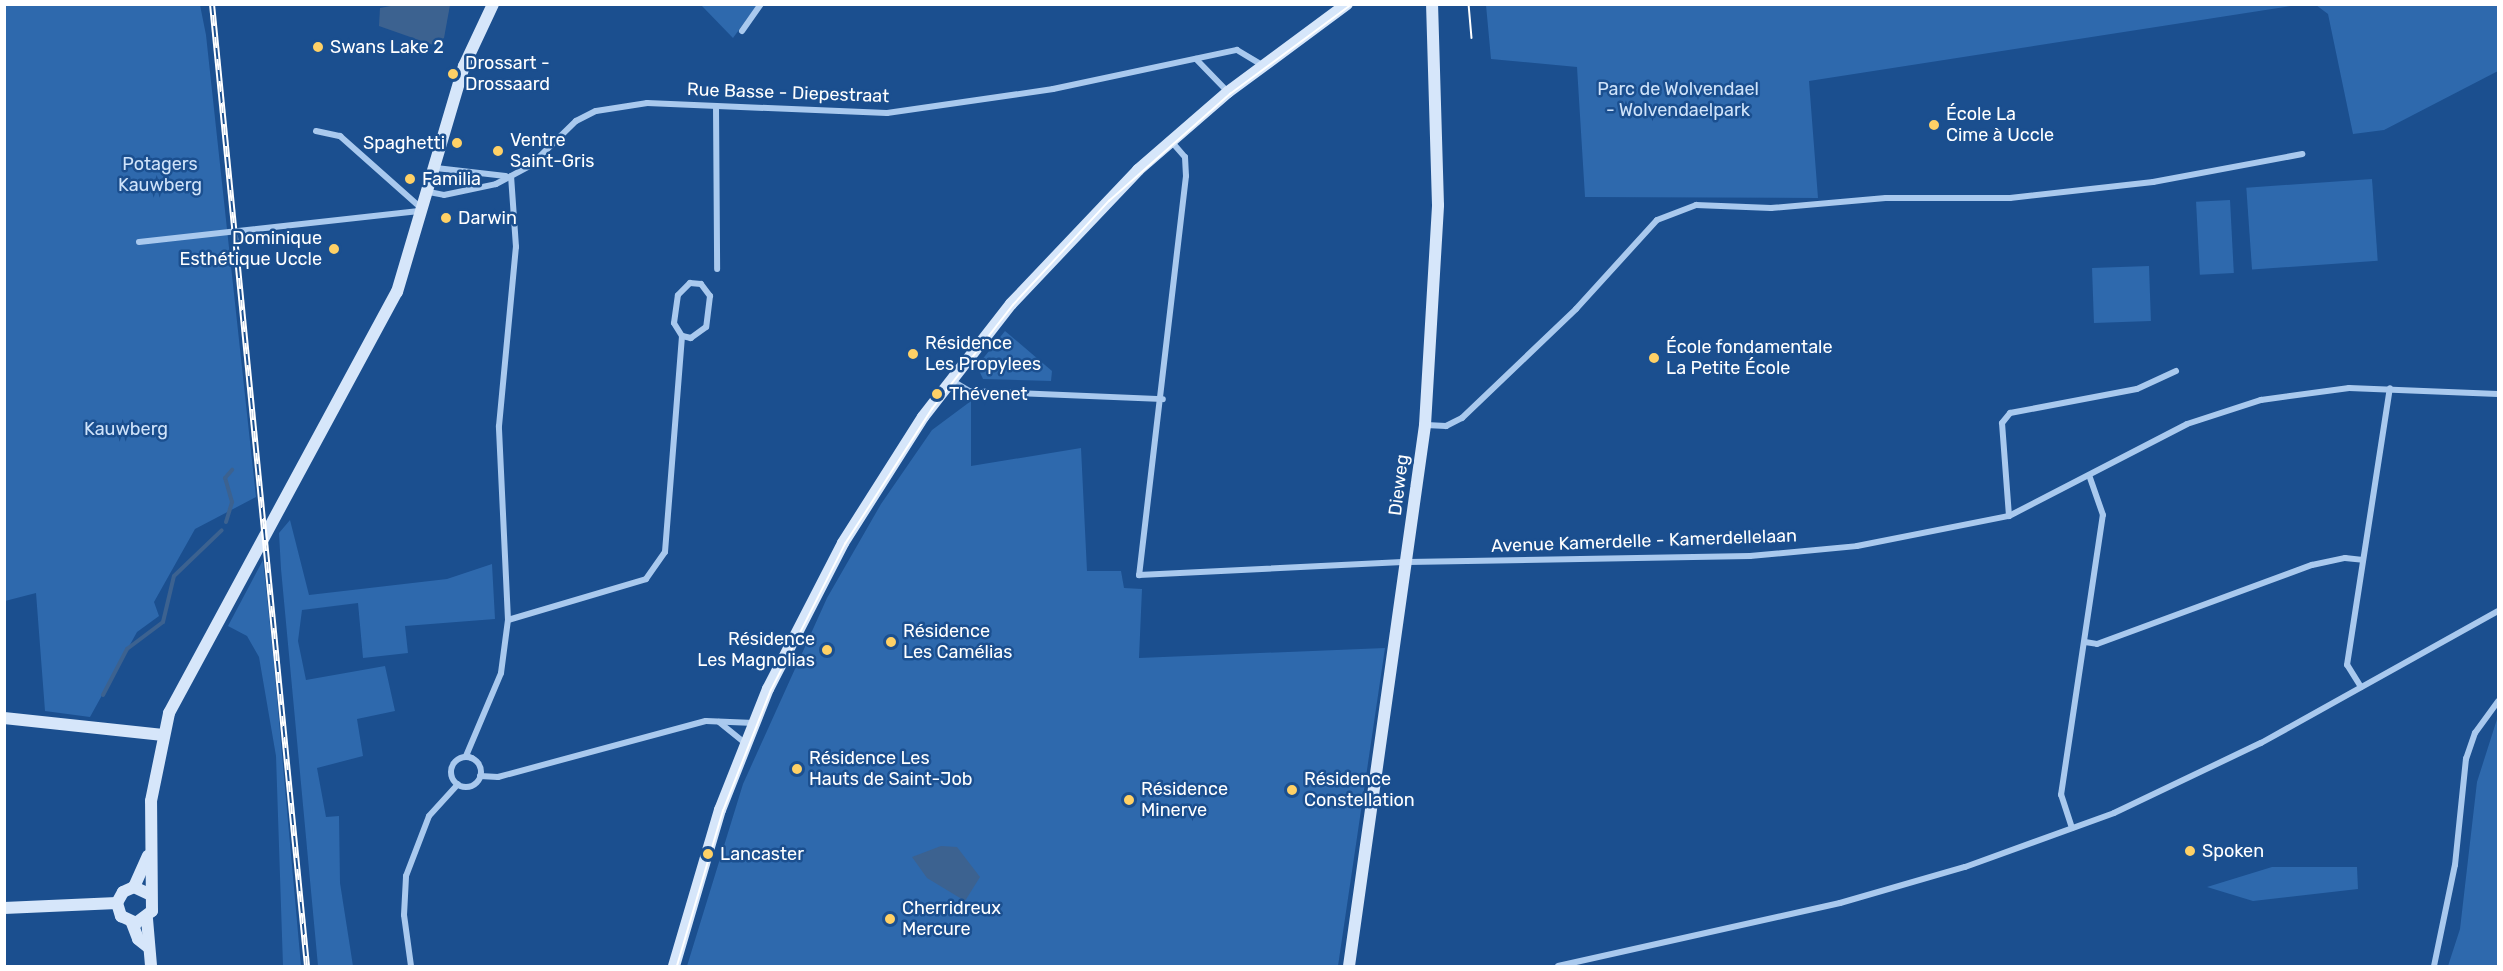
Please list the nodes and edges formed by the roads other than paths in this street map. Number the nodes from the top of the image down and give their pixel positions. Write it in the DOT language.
graph roads {
  1 [pos="493,4"];
  2 [pos="761,4"];
  3 [pos="1347,4"];
  4 [pos="1432,4"];
  5 [pos="742,31"];
  6 [pos="1196,59"];
  7 [pos="1262,65"];
  8 [pos="1228,92"];
  9 [pos="716,106"];
  10 [pos="316,131"];
  11 [pos="1170,140"];
  12 [pos="2302,154"];
  13 [pos="436,168"];
  14 [pos="509,176"];
  15 [pos="429,192"];
  16 [pos="424,210"];
  17 [pos="139,242"];
  18 [pos="717,269"];
  19 [pos="682,336"];
  20 [pos="2176,371"];
  21 [pos="951,380"];
  22 [pos="2390,388"];
  23 [pos="2499,394"];
  24 [pos="1163,399"];
  25 [pos="1425,425"];
  26 [pos="2089,476"];
  27 [pos="2009,516"];
  28 [pos="2363,560"];
  29 [pos="1408,562"];
  30 [pos="2499,611"];
  31 [pos="508,620"];
  32 [pos="2085,642"];
  33 [pos="2361,687"];
  34 [pos="2499,701"];
  35 [pos="4,718"];
  36 [pos="719,722"];
  37 [pos="754,723"];
  38 [pos="163,735"];
  39 [pos="746,744"];
  40 [pos="472,758"];
  41 [pos="480,776"];
  42 [pos="459,784"];
  43 [pos="2072,828"];
  44 [pos="151,849"];
  45 [pos="134,887"];
  46 [pos="150,894"];
  47 [pos="117,903"];
  48 [pos="4,908"];
  49 [pos="147,919"];
  50 [pos="132,923"];
  51 [pos="148,947"];
  52 [pos="151,966"];
  53 [pos="411,966"];
  54 [pos="674,966"];
  55 [pos="1349,966"];
  56 [pos="1558,966"];
  57 [pos="2434,966"];
  1 -- 13 [label="street"];
  2 -- 5 [label="street"];
  3 -- 7 [label="street"];
  4 -- 25 [label="street, Dieweg"];
  6 -- 7 [label="street, Rue Basse - Diepestraat"];
  6 -- 8 [label="street"];
  6 -- 9 [label="street, Rue Basse - Diepestraat"];
  7 -- 8 [label="street"];
  8 -- 11 [label="street"];
  9 -- 14 [label="street, Rue Basse - Diepestraat"];
  9 -- 18 [label="street"];
  10 -- 16 [label="street"];
  11 -- 21 [label="street"];
  11 -- 24 [label="street"];
  12 -- 25 [label="street"];
  13 -- 14 [label="street"];
  13 -- 15 [label="street"];
  14 -- 15 [label="street, Rue Basse - Diepestraat"];
  14 -- 31 [label="street"];
  15 -- 16 [label="street"];
  16 -- 17 [label="street"];
  16 -- 38 [label="street"];
  19 -- 19 [label="street"];
  19 -- 31 [label="street"];
  20 -- 27 [label="street"];
  21 -- 24 [label="street"];
  21 -- 37 [label="street"];
  22 -- 23 [label="street, Avenue Kamerdelle - Kamerdellelaan"];
  22 -- 26 [label="street, Avenue Kamerdelle - Kamerdellelaan"];
  22 -- 28 [label="street"];
  24 -- 29 [label="street, Avenue Kamerdelle - Kamerdellelaan"];
  25 -- 29 [label="street, Dieweg"];
  26 -- 27 [label="street, Avenue Kamerdelle - Kamerdellelaan"];
  26 -- 32 [label="street"];
  27 -- 29 [label="street, Avenue Kamerdelle - Kamerdellelaan"];
  28 -- 32 [label="street"];
  28 -- 33 [label="street"];
  29 -- 55 [label="street, Dieweg"];
  30 -- 33 [label="street"];
  31 -- 40 [label="street"];
  32 -- 43 [label="street"];
  33 -- 43 [label="street"];
  34 -- 57 [label="street"];
  35 -- 38 [label="street"];
  36 -- 37 [label="street"];
  36 -- 39 [label="street"];
  36 -- 41 [label="street"];
  37 -- 39 [label="street"];
  38 -- 44 [label="street"];
  39 -- 54 [label="street"];
  40 -- 41 [label="street"];
  40 -- 42 [label="street"];
  41 -- 42 [label="street"];
  42 -- 53 [label="street"];
  43 -- 56 [label="street"];
  44 -- 45 [label="street"];
  44 -- 46 [label="street"];
  45 -- 46 [label="street"];
  45 -- 47 [label="street"];
  46 -- 49 [label="street"];
  47 -- 48 [label="street"];
  47 -- 50 [label="street"];
  49 -- 50 [label="street"];
  49 -- 51 [label="street"];
  50 -- 51 [label="street"];
  51 -- 52 [label="street"];
}
